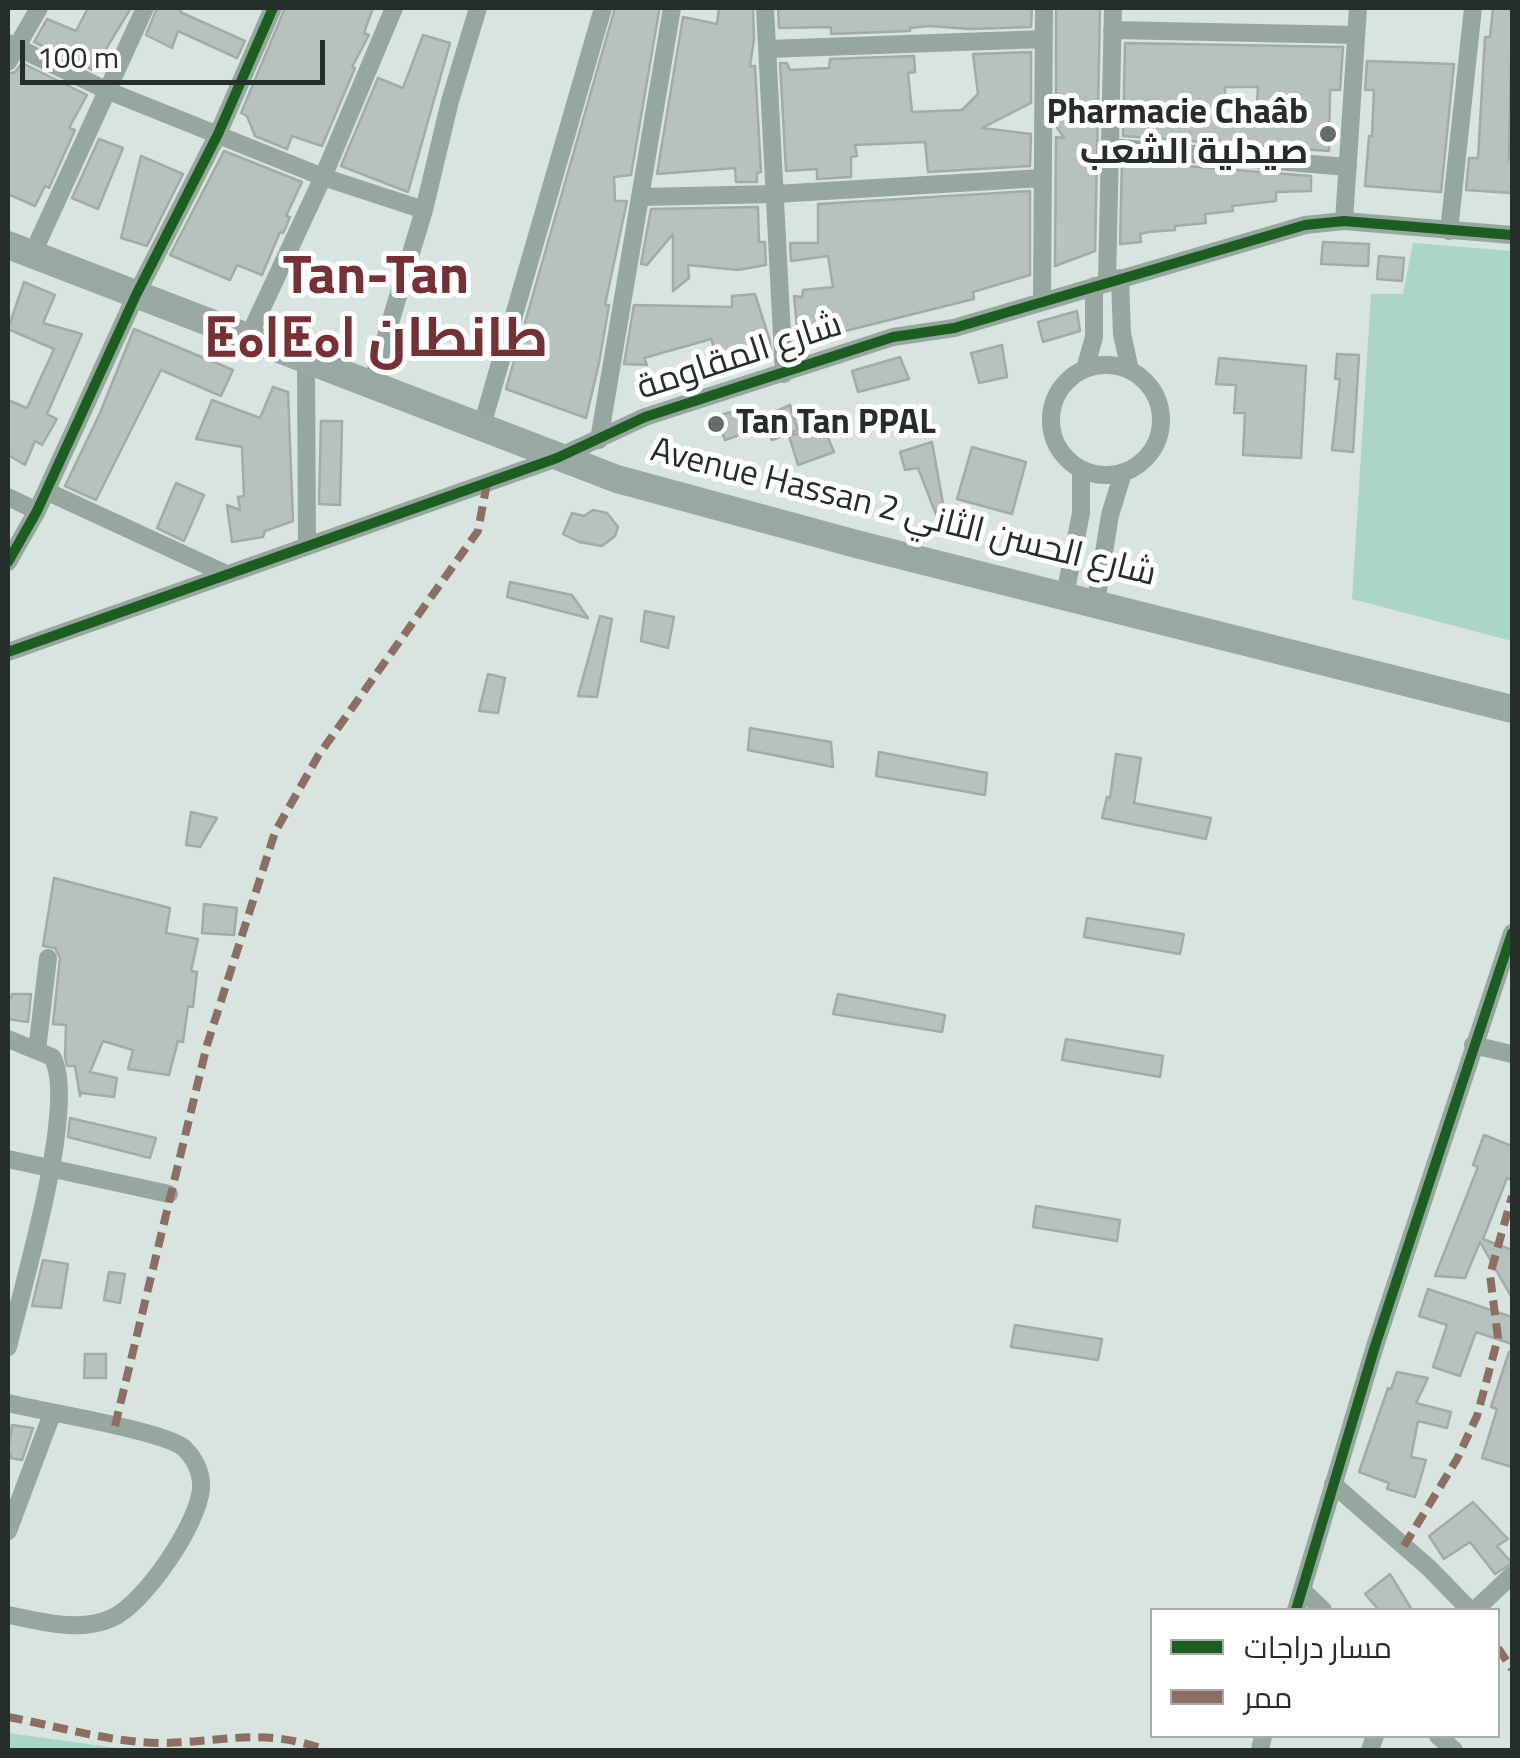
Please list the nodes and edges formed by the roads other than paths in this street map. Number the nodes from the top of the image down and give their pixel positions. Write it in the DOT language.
graph roads {
  1 [pos="40,8"];
  2 [pos="145,8"];
  3 [pos="273,8"];
  4 [pos="394,8"];
  5 [pos="478,8"];
  6 [pos="604,8"];
  7 [pos="672,8"];
  8 [pos="766,8"];
  9 [pos="1044,8"];
  10 [pos="1113,8"];
  11 [pos="1358,8"];
  12 [pos="1472,8"];
  13 [pos="1112,30"];
  14 [pos="1356,36"];
  15 [pos="1044,39"];
  16 [pos="768,48"];
  17 [pos="11,51"];
  18 [pos="106,90"];
  19 [pos="218,134"];
  20 [pos="1108,147"];
  21 [pos="1348,167"];
  22 [pos="322,176"];
  23 [pos="1042,178"];
  24 [pos="775,194"];
  25 [pos="642,197"];
  26 [pos="424,210"];
  27 [pos="1344,221"];
  28 [pos="1450,231"];
  29 [pos="1512,235"];
  30 [pos="20,250"];
  31 [pos="1107,282"];
  32 [pos="136,295"];
  33 [pos="1042,302"];
  34 [pos="248,338"];
  35 [pos="306,361"];
  36 [pos="1085,369"];
  37 [pos="1130,370"];
  38 [pos="784,374"];
  39 [pos="372,386"];
  40 [pos="481,429"];
  41 [pos="599,440"];
  42 [pos="558,458"];
  43 [pos="1081,470"];
  44 [pos="1123,473"];
  45 [pos="46,491"];
  46 [pos="8,496"];
  47 [pos="36,510"];
  48 [pos="307,546"];
  49 [pos="8,562"];
  50 [pos="226,574"];
  51 [pos="1066,595"];
  52 [pos="1096,602"];
  53 [pos="8,652"];
  54 [pos="1512,709"];
  55 [pos="1512,938"];
  56 [pos="48,958"];
  57 [pos="8,1039"];
  58 [pos="1474,1045"];
  59 [pos="36,1050"];
  60 [pos="1512,1054"];
  61 [pos="8,1160"];
  62 [pos="50,1169"];
  63 [pos="169,1194"];
  64 [pos="8,1348"];
  65 [pos="8,1404"];
  66 [pos="52,1414"];
  67 [pos="1333,1484"];
  68 [pos="8,1531"];
  69 [pos="1512,1576"];
  70 [pos="1302,1590"];
  71 [pos="1297,1608"];
  72 [pos="1321,1608"];
  73 [pos="1470,1608"];
  74 [pos="1474,1608"];
  75 [pos="8,1615"];
  1 -- 17 [label="street"];
  2 -- 18 [label="street"];
  3 -- 19 [label="street"];
  4 -- 22 [label="street"];
  5 -- 26 [label="street"];
  6 -- 40 [label="street"];
  7 -- 25 [label="street"];
  8 -- 16 [label="street"];
  9 -- 15 [label="street"];
  10 -- 13 [label="street"];
  11 -- 14 [label="street"];
  12 -- 28 [label="street"];
  13 -- 14 [label="street"];
  13 -- 20 [label="street"];
  14 -- 21 [label="street"];
  15 -- 16 [label="street"];
  15 -- 23 [label="street"];
  16 -- 24 [label="street"];
  17 -- 18 [label="street"];
  18 -- 19 [label="street"];
  18 -- 30 [label="street"];
  19 -- 22 [label="street"];
  19 -- 32 [label="street"];
  20 -- 21 [label="street"];
  20 -- 31 [label="street"];
  21 -- 27 [label="street"];
  22 -- 26 [label="street"];
  22 -- 34 [label="street"];
  23 -- 24 [label="street"];
  23 -- 33 [label="street"];
  24 -- 25 [label="street"];
  24 -- 38 [label="street"];
  25 -- 41 [label="street"];
  26 -- 39 [label="street"];
  27 -- 28 [label="street, شارع المقاومة"];
  27 -- 31 [label="street, شارع المقاومة"];
  28 -- 29 [label="street, شارع المقاومة"];
  30 -- 32 [label="main road, Avenue Hassan 2 شارع الحسن الثاني"];
  31 -- 33 [label="street, شارع المقاومة"];
  31 -- 36 [label="street"];
  31 -- 37 [label="street"];
  32 -- 34 [label="main road, Avenue Hassan 2 شارع الحسن الثاني"];
  32 -- 45 [label="street"];
  33 -- 38 [label="street, شارع المقاومة"];
  34 -- 35 [label="main road, Avenue Hassan 2 شارع الحسن الثاني"];
  35 -- 39 [label="main road, Avenue Hassan 2 شارع الحسن الثاني"];
  35 -- 48 [label="street"];
  36 -- 37 [label="street"];
  36 -- 43 [label="street"];
  37 -- 44 [label="street"];
  38 -- 41 [label="street, شارع المقاومة"];
  39 -- 40 [label="main road, Avenue Hassan 2 شارع الحسن الثاني"];
  40 -- 42 [label="main road, Avenue Hassan 2 شارع الحسن الثاني"];
  41 -- 42 [label="street, شارع المقاومة"];
  42 -- 48 [label="street, شارع المقاومة"];
  42 -- 51 [label="main road, Avenue Hassan 2 شارع الحسن الثاني"];
  43 -- 44 [label="street"];
  43 -- 51 [label="street"];
  44 -- 52 [label="street"];
  45 -- 47 [label="street"];
  45 -- 50 [label="street"];
  46 -- 47 [label="street"];
  47 -- 49 [label="street"];
  48 -- 50 [label="street, شارع المقاومة"];
  50 -- 53 [label="street, شارع المقاومة"];
  51 -- 52 [label="main road, Avenue Hassan 2 شارع الحسن الثاني"];
  52 -- 54 [label="main road, Avenue Hassan 2 شارع الحسن الثاني"];
  55 -- 58 [label="street"];
  56 -- 59 [label="street"];
  57 -- 59 [label="street"];
  58 -- 60 [label="street"];
  58 -- 67 [label="street"];
  59 -- 62 [label="street"];
  61 -- 62 [label="street"];
  62 -- 63 [label="street"];
  62 -- 64 [label="street"];
  65 -- 66 [label="street"];
  66 -- 68 [label="street"];
  66 -- 75 [label="street"];
  67 -- 70 [label="street"];
  67 -- 73 [label="street"];
  69 -- 74 [label="street"];
  70 -- 71 [label="street"];
  70 -- 72 [label="street"];
}
